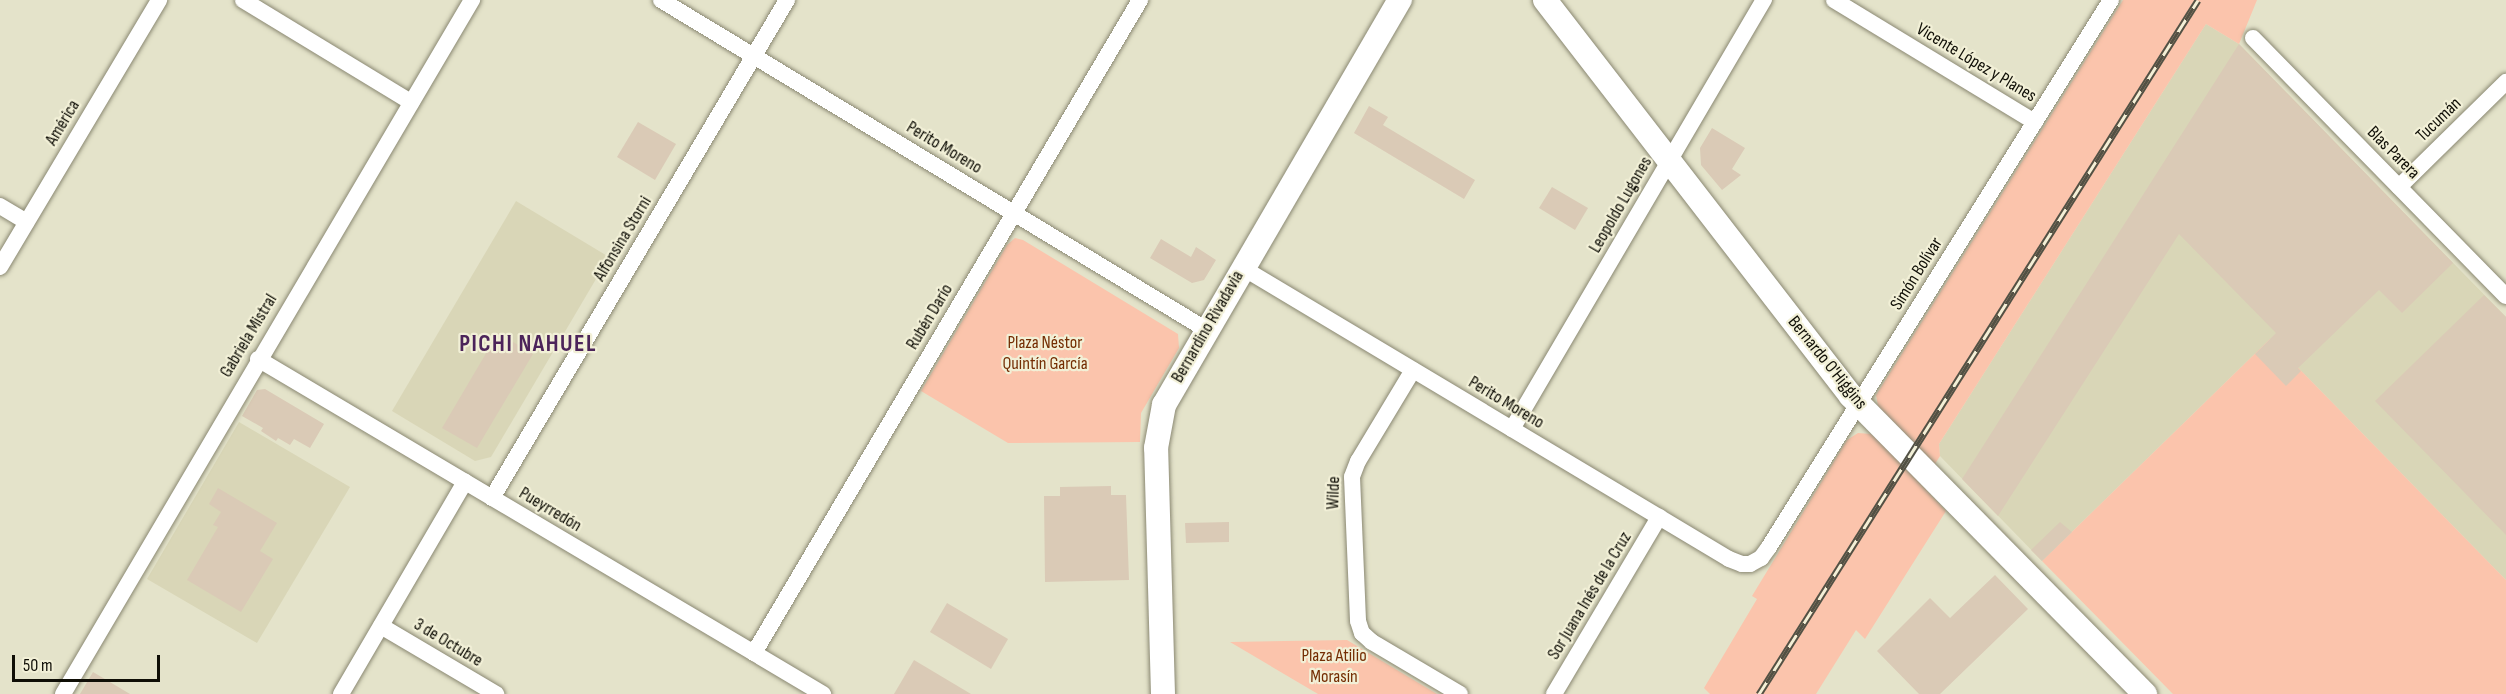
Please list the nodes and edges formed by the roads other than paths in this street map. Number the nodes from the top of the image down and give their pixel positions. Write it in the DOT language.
graph roads {
  1 [pos="159,0"];
  2 [pos="243,0"];
  3 [pos="472,0"];
  4 [pos="661,0"];
  5 [pos="787,0"];
  6 [pos="1140,0"];
  7 [pos="1400,0"];
  8 [pos="1545,0"];
  9 [pos="1764,0"];
  10 [pos="1834,0"];
  11 [pos="2111,0"];
  12 [pos="2253,38"];
  13 [pos="754,56"];
  14 [pos="2506,82"];
  15 [pos="411,102"];
  16 [pos="2036,122"];
  17 [pos="1670,161"];
  18 [pos="2399,187"];
  19 [pos="0,206"];
  20 [pos="1014,213"];
  21 [pos="27,222"];
  22 [pos="0,267"];
  23 [pos="1243,268"];
  24 [pos="2506,296"];
  25 [pos="1207,330"];
  26 [pos="258,359"];
  27 [pos="1413,370"];
  28 [pos="1859,405"];
  29 [pos="1512,429"];
  30 [pos="465,482"];
  31 [pos="492,498"];
  32 [pos="1659,517"];
  33 [pos="1750,564"];
  34 [pos="381,626"];
  35 [pos="754,653"];
  36 [pos="63,694"];
  37 [pos="341,694"];
  38 [pos="496,694"];
  39 [pos="823,694"];
  40 [pos="1163,694"];
  41 [pos="1460,694"];
  42 [pos="1554,694"];
  43 [pos="2145,694"];
  1 -- 21 [label="street, América"];
  2 -- 15 [label="street"];
  3 -- 15 [label="street, Gabriela Mistral"];
  4 -- 13 [label="street, Perito Moreno"];
  5 -- 13 [label="street, Alfonsina Storni"];
  6 -- 20 [label="street, Rubén Darío"];
  7 -- 23 [label="main road, Bernardino Rivadavia"];
  8 -- 17 [label="main road, Bernardo O'Higgins"];
  9 -- 17 [label="street, Leopoldo Lugones"];
  10 -- 16 [label="street, Vicente López y Planes"];
  11 -- 16 [label="street, Simón Bolívar"];
  12 -- 18 [label="street, Blas Parera"];
  13 -- 20 [label="street, Perito Moreno"];
  13 -- 31 [label="street, Alfonsina Storni"];
  14 -- 18 [label="street, Tucumán"];
  15 -- 26 [label="street, Gabriela Mistral"];
  16 -- 28 [label="street, Simón Bolívar"];
  17 -- 28 [label="main road, Bernardo O'Higgins"];
  17 -- 29 [label="street, Leopoldo Lugones"];
  18 -- 24 [label="street, Blas Parera"];
  19 -- 21 [label="street"];
  20 -- 25 [label="street, Perito Moreno"];
  20 -- 35 [label="street, Rubén Darío"];
  21 -- 22 [label="street, América"];
  23 -- 25 [label="main road, Bernardino Rivadavia"];
  23 -- 27 [label="street, Perito Moreno"];
  25 -- 40 [label="main road, Bernardino Rivadavia"];
  26 -- 30 [label="street, Pueyrredón"];
  26 -- 36 [label="street, Gabriela Mistral"];
  27 -- 29 [label="street, Perito Moreno"];
  27 -- 41 [label="street, Wilde"];
  28 -- 33 [label="street, Simón Bolívar"];
  28 -- 43 [label="main road, Bernardo O'Higgins"];
  29 -- 32 [label="street, Perito Moreno"];
  30 -- 31 [label="street, Pueyrredón"];
  30 -- 34 [label="street"];
  31 -- 35 [label="street, Pueyrredón"];
  32 -- 33 [label="street, Perito Moreno"];
  32 -- 42 [label="street, Sor Juana Inés de la Cruz"];
  34 -- 37 [label="street"];
  34 -- 38 [label="street, 3 de Octubre"];
  35 -- 39 [label="street, Pueyrredón"];
}
